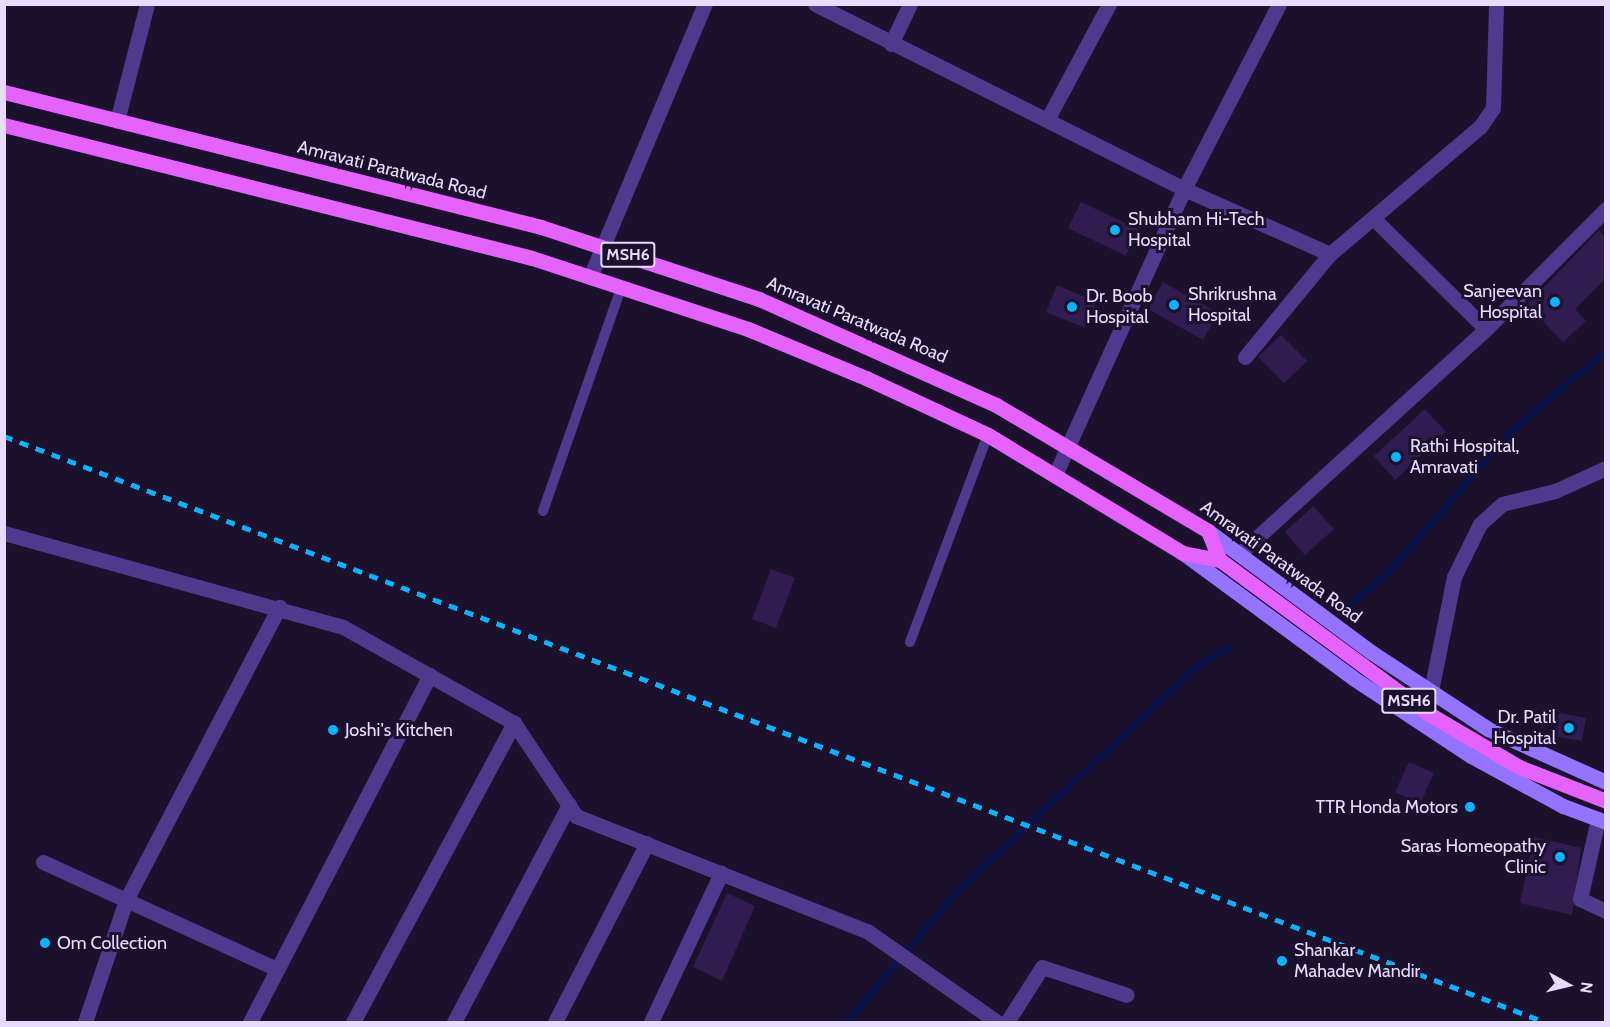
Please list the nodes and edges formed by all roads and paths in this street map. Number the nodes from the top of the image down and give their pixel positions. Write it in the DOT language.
graph roads {
  1 [pos="147,4"];
  2 [pos="705,4"];
  3 [pos="815,4"];
  4 [pos="910,4"];
  5 [pos="1109,4"];
  6 [pos="1279,4"];
  7 [pos="1496,4"];
  8 [pos="891,44"];
  9 [pos="4,92"];
  10 [pos="1048,118"];
  11 [pos="117,121"];
  12 [pos="4,125"];
  13 [pos="1184,189"];
  14 [pos="1605,209"];
  15 [pos="1373,218"];
  16 [pos="601,246"];
  17 [pos="1330,254"];
  18 [pos="590,277"];
  19 [pos="621,288"];
  20 [pos="1486,329"];
  21 [pos="1245,357"];
  22 [pos="988,435"];
  23 [pos="1067,446"];
  24 [pos="1605,468"];
  25 [pos="1055,475"];
  26 [pos="543,511"];
  27 [pos="1208,531"];
  28 [pos="4,533"];
  29 [pos="1241,552"];
  30 [pos="1183,553"];
  31 [pos="1226,564"];
  32 [pos="279,608"];
  33 [pos="910,642"];
  34 [pos="430,675"];
  35 [pos="1431,691"];
  36 [pos="514,723"];
  37 [pos="1605,783"];
  38 [pos="1605,801"];
  39 [pos="569,805"];
  40 [pos="1602,820"];
  41 [pos="647,843"];
  42 [pos="43,862"];
  43 [pos="721,873"];
  44 [pos="126,900"];
  45 [pos="1605,911"];
  46 [pos="277,969"];
  47 [pos="1127,995"];
  48 [pos="997,1022"];
  49 [pos="85,1023"];
  50 [pos="250,1023"];
  51 [pos="353,1023"];
  52 [pos="454,1023"];
  53 [pos="555,1023"];
  54 [pos="651,1023"];
  55 [pos="1007,1023"];
  1 -- 11 [label="street"];
  2 -- 16 [label="street"];
  3 -- 8 [label="street"];
  4 -- 8 [label="street"];
  5 -- 10 [label="street"];
  6 -- 13 [label="street"];
  7 -- 15 [label="street"];
  8 -- 10 [label="street"];
  9 -- 11 [label="main road, Amravati Paratwada Road / MSH6"];
  10 -- 13 [label="street"];
  11 -- 16 [label="main road, Amravati Paratwada Road / MSH6"];
  12 -- 18 [label="main road, MSH6"];
  13 -- 17 [label="street"];
  13 -- 23 [label="street"];
  14 -- 20 [label="street"];
  15 -- 17 [label="street"];
  15 -- 20 [label="street"];
  16 -- 18 [label="street"];
  16 -- 23 [label="main road, Amravati Paratwada Road / MSH6"];
  17 -- 21 [label="street"];
  18 -- 19 [label="main road, MSH6"];
  19 -- 22 [label="main road, MSH6"];
  19 -- 26 [label="lane"];
  20 -- 29 [label="street"];
  22 -- 25 [label="main road, MSH6"];
  22 -- 33 [label="lane"];
  23 -- 25 [label="street"];
  23 -- 27 [label="main road, Amravati Paratwada Road / MSH6"];
  24 -- 35 [label="street"];
  25 -- 30 [label="main road, MSH6"];
  27 -- 29 [label="main road, Amravati Paratwada Road / MSH6"];
  27 -- 31 [label="main road"];
  28 -- 32 [label="street"];
  29 -- 35 [label="main road, Amravati Paratwada Road / MSH6"];
  30 -- 31 [label="main road, MSH6"];
  30 -- 40 [label="main road, MSH6"];
  31 -- 38 [label="main road, Amravati Paratwada Road / MSH6"];
  32 -- 34 [label="street"];
  32 -- 44 [label="street"];
  34 -- 36 [label="street"];
  34 -- 46 [label="street"];
  35 -- 37 [label="main road, Amravati Paratwada Road / MSH6"];
  36 -- 39 [label="street"];
  36 -- 51 [label="street"];
  39 -- 41 [label="street"];
  39 -- 52 [label="street"];
  40 -- 45 [label="street"];
  41 -- 43 [label="street"];
  41 -- 53 [label="street"];
  42 -- 44 [label="street"];
  43 -- 48 [label="street"];
  43 -- 54 [label="street"];
  44 -- 46 [label="street"];
  44 -- 49 [label="street"];
  46 -- 50 [label="street"];
  47 -- 55 [label="street"];
}
